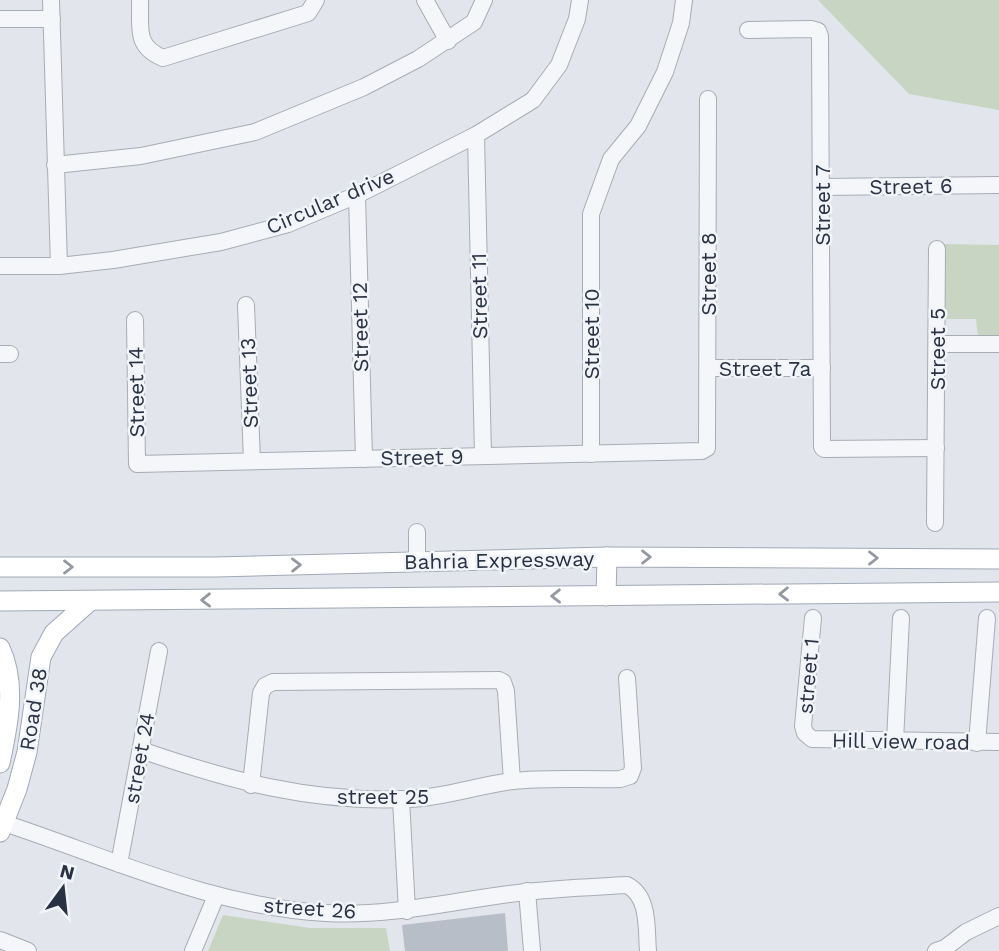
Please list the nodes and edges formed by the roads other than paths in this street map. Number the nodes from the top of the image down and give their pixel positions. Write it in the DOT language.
graph roads {
  1 [pos="51,0"];
  2 [pos="140,0"];
  3 [pos="316,0"];
  4 [pos="425,0"];
  5 [pos="484,0"];
  6 [pos="580,0"];
  7 [pos="684,0"];
  8 [pos="0,19"];
  9 [pos="52,19"];
  10 [pos="748,30"];
  11 [pos="448,41"];
  12 [pos="708,99"];
  13 [pos="476,135"];
  14 [pos="55,165"];
  15 [pos="999,185"];
  16 [pos="822,187"];
  17 [pos="357,195"];
  18 [pos="937,249"];
  19 [pos="59,266"];
  20 [pos="0,267"];
  21 [pos="246,305"];
  22 [pos="135,320"];
  23 [pos="937,344"];
  24 [pos="999,344"];
  25 [pos="708,368"];
  26 [pos="822,368"];
  27 [pos="708,448"];
  28 [pos="936,448"];
  29 [pos="591,454"];
  30 [pos="483,456"];
  31 [pos="364,459"];
  32 [pos="252,461"];
  33 [pos="137,464"];
  34 [pos="935,523"];
  35 [pos="417,532"];
  36 [pos="607,557"];
  37 [pos="999,559"];
  38 [pos="417,562"];
  39 [pos="0,567"];
  40 [pos="999,592"];
  41 [pos="606,596"];
  42 [pos="0,601"];
  43 [pos="90,601"];
  44 [pos="813,618"];
  45 [pos="901,618"];
  46 [pos="987,618"];
  47 [pos="0,648"];
  48 [pos="159,651"];
  49 [pos="627,678"];
  50 [pos="805,733"];
  51 [pos="895,741"];
  52 [pos="999,742"];
  53 [pos="977,743"];
  54 [pos="141,750"];
  55 [pos="0,763"];
  56 [pos="512,781"];
  57 [pos="251,785"];
  58 [pos="401,799"];
  59 [pos="2,828"];
  60 [pos="119,864"];
  61 [pos="527,891"];
  62 [pos="216,896"];
  63 [pos="407,911"];
  64 [pos="999,916"];
  65 [pos="0,940"];
  66 [pos="28,951"];
  67 [pos="192,951"];
  68 [pos="532,951"];
  69 [pos="648,951"];
  70 [pos="936,951"];
  1 -- 9 [label="street"];
  2 -- 3 [label="street"];
  4 -- 11 [label="street"];
  5 -- 11 [label="street"];
  6 -- 13 [label="street, Circular drive"];
  7 -- 29 [label="street, Street 10"];
  8 -- 9 [label="street"];
  9 -- 14 [label="street"];
  10 -- 16 [label="street, Street 7"];
  11 -- 14 [label="street"];
  12 -- 25 [label="street, Street 8"];
  13 -- 17 [label="street, Circular drive"];
  13 -- 30 [label="street, Street 11"];
  14 -- 19 [label="street"];
  15 -- 16 [label="street, Street 6"];
  16 -- 26 [label="street, Street 7"];
  17 -- 19 [label="street, Circular drive"];
  17 -- 31 [label="street, Street 12"];
  18 -- 23 [label="street, Street 5"];
  19 -- 20 [label="street, Circular drive"];
  21 -- 32 [label="street, Street 13"];
  22 -- 33 [label="street, Street 14"];
  23 -- 24 [label="street"];
  23 -- 28 [label="street, Street 5"];
  25 -- 26 [label="street, Street 7a"];
  25 -- 27 [label="street, Street 8"];
  26 -- 28 [label="street, Street 7"];
  27 -- 29 [label="street, Street 9"];
  28 -- 34 [label="street, Street 5"];
  29 -- 30 [label="street, Street 9"];
  30 -- 31 [label="street, Street 9"];
  31 -- 32 [label="street, Street 9"];
  32 -- 33 [label="street, Street 9"];
  35 -- 38 [label="street"];
  36 -- 37 [label="main road, Bahria Expressway, one-way"];
  36 -- 38 [label="main road, Bahria Expressway"];
  36 -- 41 [label="main road"];
  39 -- 38 [label="main road, Bahria Expressway, one-way"];
  40 -- 41 [label="main road, Bahria Expressway, one-way"];
  41 -- 43 [label="main road, Bahria Expressway, one-way"];
  42 -- 43 [label="main road, Bahria Expressway"];
  43 -- 59 [label="main road, Road 38"];
  44 -- 50 [label="street, street 1"];
  45 -- 51 [label="street"];
  46 -- 53 [label="street"];
  47 -- 55 [label="main road, Road 38"];
  48 -- 54 [label="street, street 24"];
  49 -- 56 [label="street, street 25"];
  50 -- 51 [label="street, Hill view road"];
  51 -- 53 [label="street, Hill view road"];
  52 -- 53 [label="street, Hill view road"];
  54 -- 57 [label="street, street 25"];
  54 -- 60 [label="street, street 24"];
  56 -- 57 [label="street"];
  56 -- 58 [label="street, street 25"];
  57 -- 58 [label="street, street 25"];
  58 -- 63 [label="street"];
  59 -- 60 [label="street, street 26"];
  60 -- 62 [label="street, street 26"];
  61 -- 63 [label="street, street 26"];
  61 -- 68 [label="street"];
  61 -- 69 [label="street, street 26"];
  62 -- 63 [label="street, street 26"];
  62 -- 67 [label="street"];
  64 -- 70 [label="street"];
  65 -- 66 [label="street"];
}
